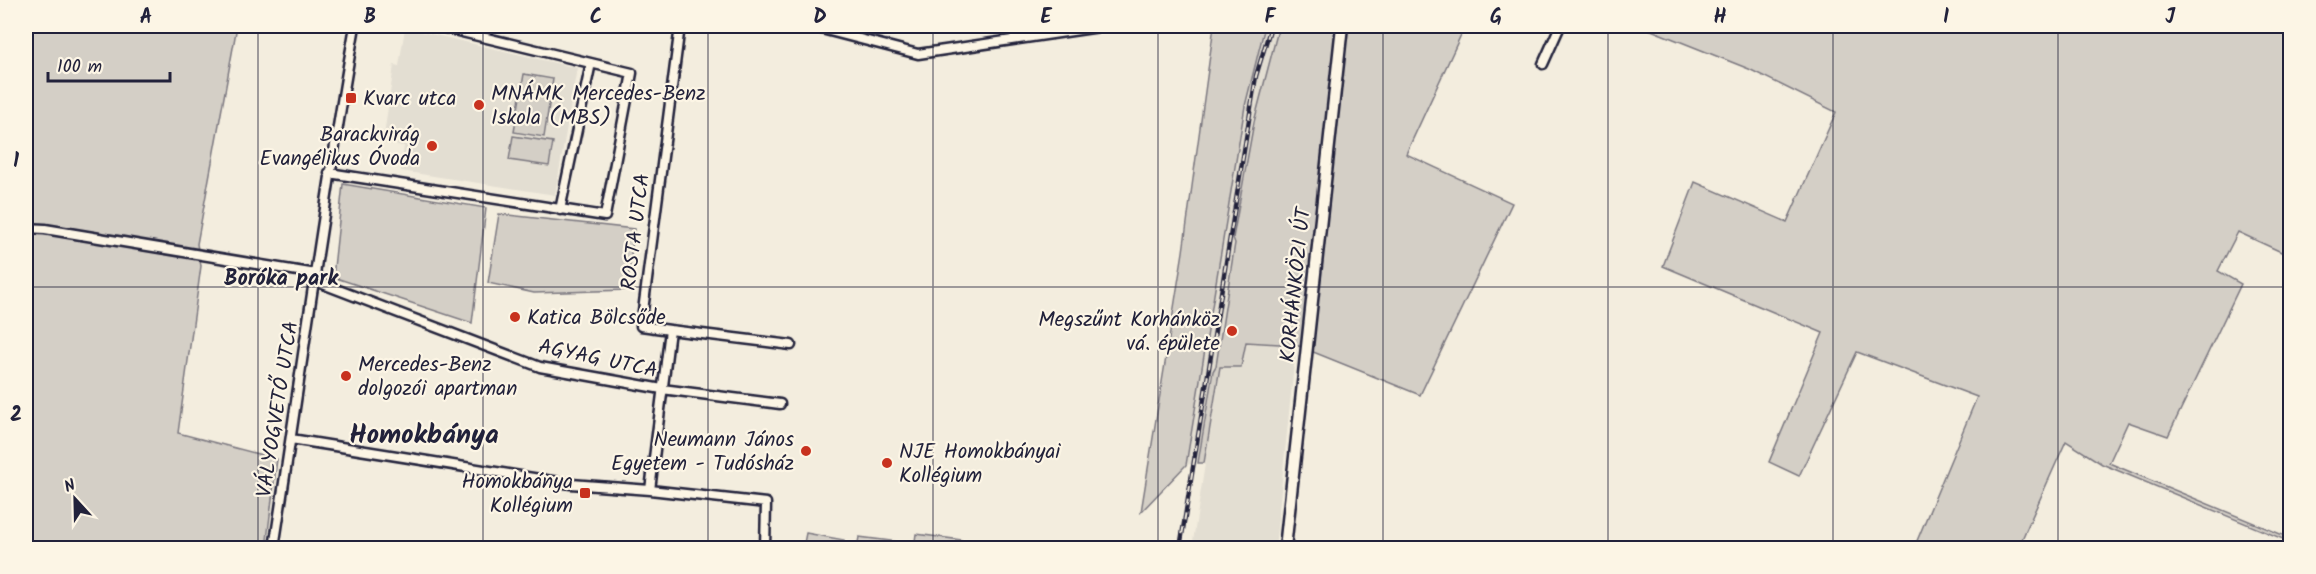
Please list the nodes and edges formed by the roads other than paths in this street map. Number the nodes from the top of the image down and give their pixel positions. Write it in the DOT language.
graph roads {
  1 [pos="355,26"];
  2 [pos="437,26"];
  3 [pos="680,26"];
  4 [pos="810,26"];
  5 [pos="1106,26"];
  6 [pos="1342,26"];
  7 [pos="1560,26"];
  8 [pos="591,63"];
  9 [pos="1543,64"];
  10 [pos="329,173"];
  11 [pos="560,210"];
  12 [pos="26,228"];
  13 [pos="315,278"];
  14 [pos="670,330"];
  15 [pos="791,345"];
  16 [pos="662,389"];
  17 [pos="780,404"];
  18 [pos="291,439"];
  19 [pos="650,490"];
  20 [pos="274,549"];
  21 [pos="765,549"];
  22 [pos="1286,549"];
  1 -- 10 [label="street, VÁLYOGVETŐ UTCA"];
  2 -- 8 [label="street"];
  3 -- 14 [label="street, ROSTA UTCA"];
  4 -- 5 [label="street"];
  6 -- 22 [label="street, KORHÁNKÖZI ÚT"];
  7 -- 9 [label="street"];
  8 -- 11 [label="street"];
  8 -- 11 [label="street"];
  10 -- 11 [label="street"];
  10 -- 13 [label="street, VÁLYOGVETŐ UTCA"];
  12 -- 13 [label="street, AGYAG UTCA"];
  13 -- 16 [label="street, AGYAG UTCA"];
  13 -- 18 [label="street, VÁLYOGVETŐ UTCA"];
  14 -- 15 [label="street"];
  14 -- 16 [label="street"];
  16 -- 17 [label="street, AGYAG UTCA"];
  16 -- 19 [label="street"];
  18 -- 19 [label="street"];
  18 -- 20 [label="street, VÁLYOGVETŐ UTCA"];
  19 -- 21 [label="street"];
}
